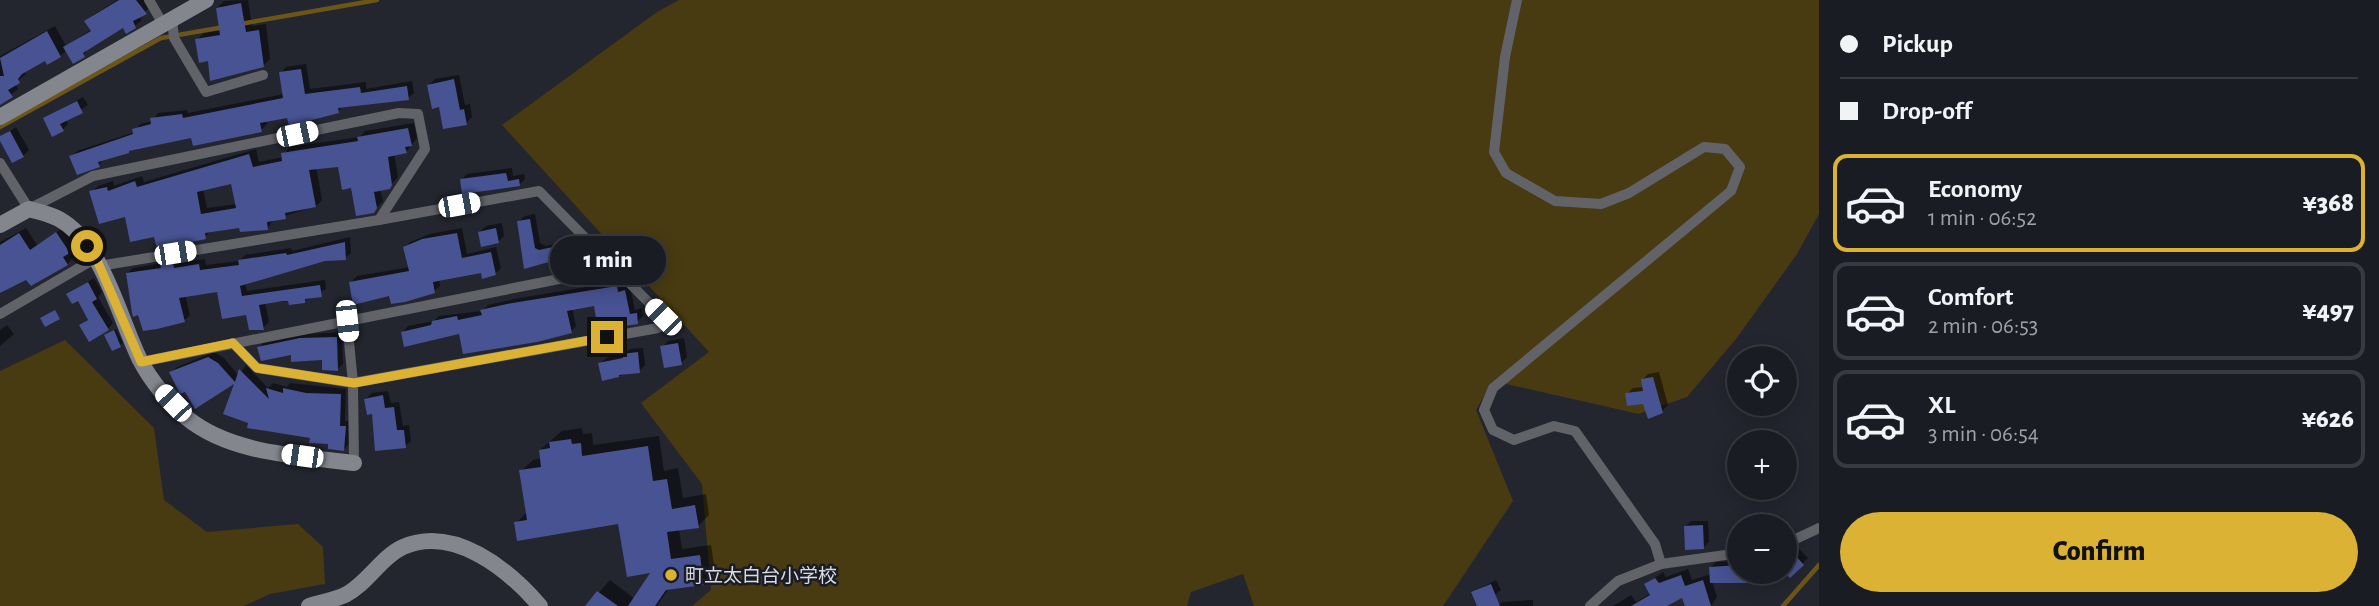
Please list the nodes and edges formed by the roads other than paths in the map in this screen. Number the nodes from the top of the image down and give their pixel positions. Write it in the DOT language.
graph roads {
  1 [pos="149,0"];
  2 [pos="1517,0"];
  3 [pos="201,2"];
  4 [pos="171,28"];
  5 [pos="263,75"];
  6 [pos="0,117"];
  7 [pos="0,163"];
  8 [pos="29,209"];
  9 [pos="379,220"];
  10 [pos="0,225"];
  11 [pos="97,262"];
  12 [pos="614,268"];
  13 [pos="0,314"];
  14 [pos="347,321"];
  15 [pos="233,343"];
  16 [pos="141,362"];
  17 [pos="354,383"];
  18 [pos="354,463"];
  19 [pos="1819,528"];
  20 [pos="1797,538"];
  21 [pos="1727,555"];
  22 [pos="1661,564"];
  23 [pos="309,606"];
  24 [pos="540,606"];
  25 [pos="1590,606"];
  1 -- 4 [label="street"];
  2 -- 22 [label="street"];
  3 -- 4 [label="street"];
  4 -- 5 [label="street"];
  4 -- 6 [label="street"];
  7 -- 8 [label="street"];
  8 -- 9 [label="street"];
  8 -- 10 [label="street"];
  8 -- 11 [label="street"];
  9 -- 11 [label="street"];
  9 -- 12 [label="street"];
  11 -- 13 [label="street"];
  11 -- 16 [label="street"];
  12 -- 14 [label="street"];
  12 -- 17 [label="street"];
  14 -- 15 [label="street"];
  14 -- 17 [label="street"];
  15 -- 16 [label="street"];
  15 -- 17 [label="street"];
  16 -- 18 [label="street"];
  17 -- 18 [label="street"];
  19 -- 20 [label="street"];
  21 -- 22 [label="street"];
  22 -- 25 [label="street"];
  23 -- 24 [label="street"];
}
